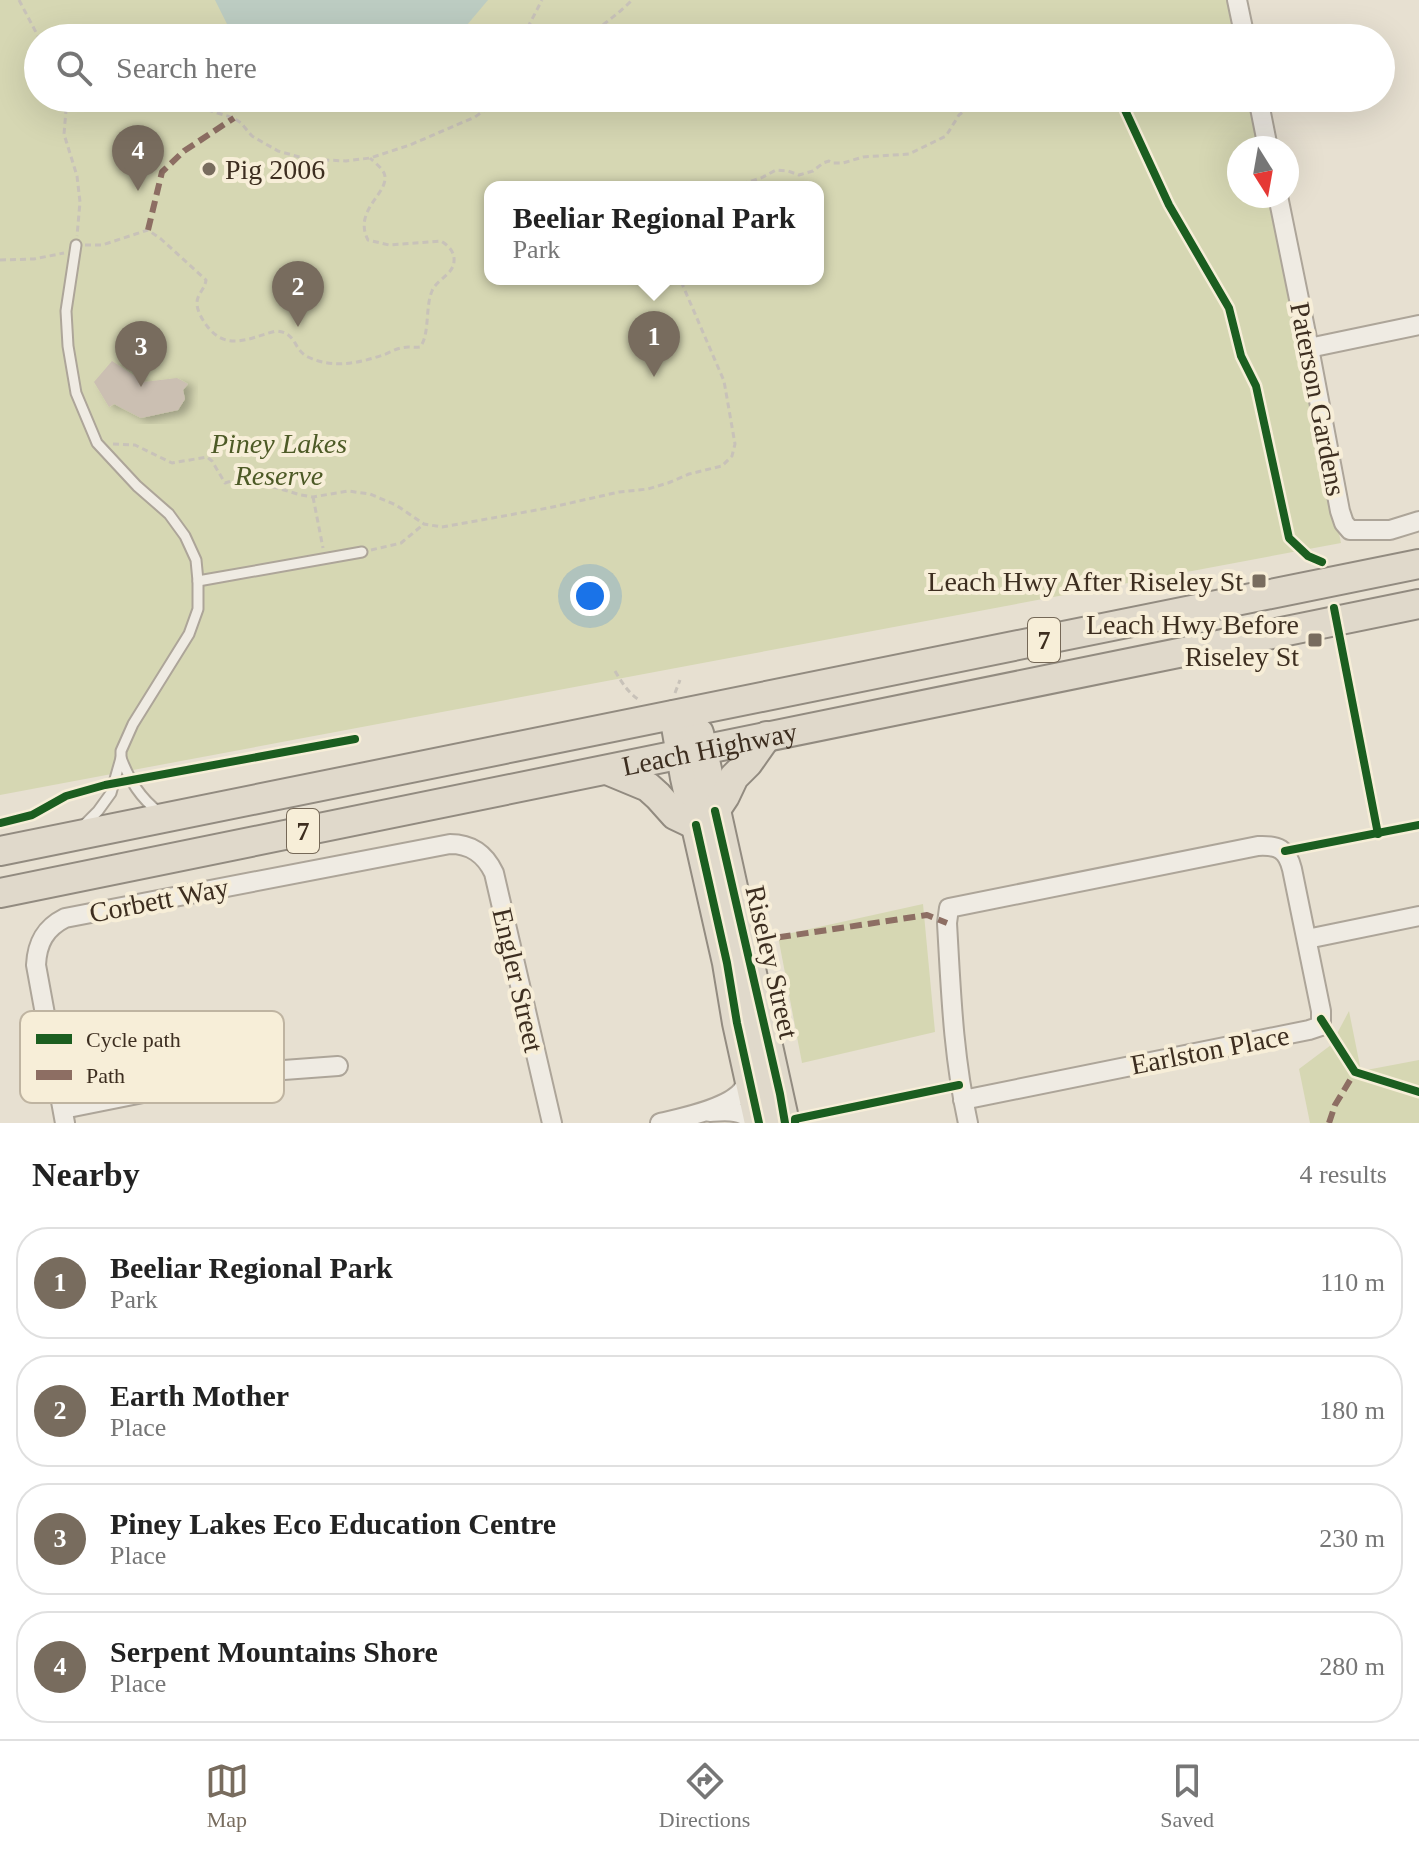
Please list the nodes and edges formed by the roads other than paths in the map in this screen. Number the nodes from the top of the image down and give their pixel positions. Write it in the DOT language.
graph roads {
  1 [pos="1237,0"];
  2 [pos="1242,24"];
  3 [pos="1261,112"];
  4 [pos="1266,136"];
  5 [pos="1280,208"];
  6 [pos="76,245"];
  7 [pos="1419,325"];
  8 [pos="1309,348"];
  9 [pos="1419,521"];
  10 [pos="362,552"];
  11 [pos="1406,566"];
  12 [pos="198,581"];
  13 [pos="1410,606"];
  14 [pos="669,713"];
  15 [pos="767,736"];
  16 [pos="692,752"];
  17 [pos="121,758"];
  18 [pos="607,770"];
  19 [pos="705,818"];
  20 [pos="166,819"];
  21 [pos="73,837"];
  22 [pos="469,846"];
  23 [pos="0,851"];
  24 [pos="0,893"];
  25 [pos="1419,916"];
  26 [pos="1307,939"];
  27 [pos="45,1011"];
  28 [pos="338,1066"];
  29 [pos="284,1070"];
  30 [pos="749,1076"];
  31 [pos="963,1100"];
  32 [pos="118,1103"];
  33 [pos="699,1113"];
  34 [pos="64,1116"];
  35 [pos="552,1123"];
  36 [pos="660,1123"];
  37 [pos="757,1123"];
  38 [pos="785,1123"];
  39 [pos="968,1123"];
  1 -- 2 [label="street"];
  3 -- 4 [label="street"];
  5 -- 8 [label="street, Paterson Gardens"];
  6 -- 12 [label="lane"];
  7 -- 8 [label="street"];
  8 -- 9 [label="street, Paterson Gardens"];
  10 -- 12 [label="lane"];
  11 -- 13 [label="highway"];
  11 -- 14 [label="highway, Leach Highway / 7"];
  12 -- 17 [label="lane"];
  13 -- 15 [label="highway, Leach Highway / 7"];
  14 -- 16 [label="highway, Riseley Street"];
  14 -- 20 [label="highway, Leach Highway / 7"];
  15 -- 16 [label="highway, Leach Highway / 7"];
  15 -- 19 [label="highway"];
  16 -- 18 [label="highway, Leach Highway / 7"];
  16 -- 19 [label="highway, Riseley Street"];
  17 -- 20 [label="lane"];
  17 -- 21 [label="lane"];
  18 -- 19 [label="highway"];
  18 -- 24 [label="highway, Leach Highway / 7"];
  19 -- 30 [label="highway, Riseley Street"];
  19 -- 38 [label="highway, Riseley Street"];
  20 -- 21 [label="highway, Leach Highway / 7"];
  21 -- 23 [label="highway, Leach Highway / 7"];
  22 -- 27 [label="street, Corbett Way"];
  22 -- 35 [label="street, Engler Street"];
  25 -- 26 [label="street"];
  26 -- 31 [label="street, Earlston Place"];
  26 -- 31 [label="street, Earlston Place"];
  28 -- 29 [label="street"];
  30 -- 33 [label="street"];
  30 -- 37 [label="highway, Riseley Street"];
  31 -- 39 [label="street"];
  32 -- 34 [label="street"];
  33 -- 36 [label="street"];
  33 -- 37 [label="street"];
}
